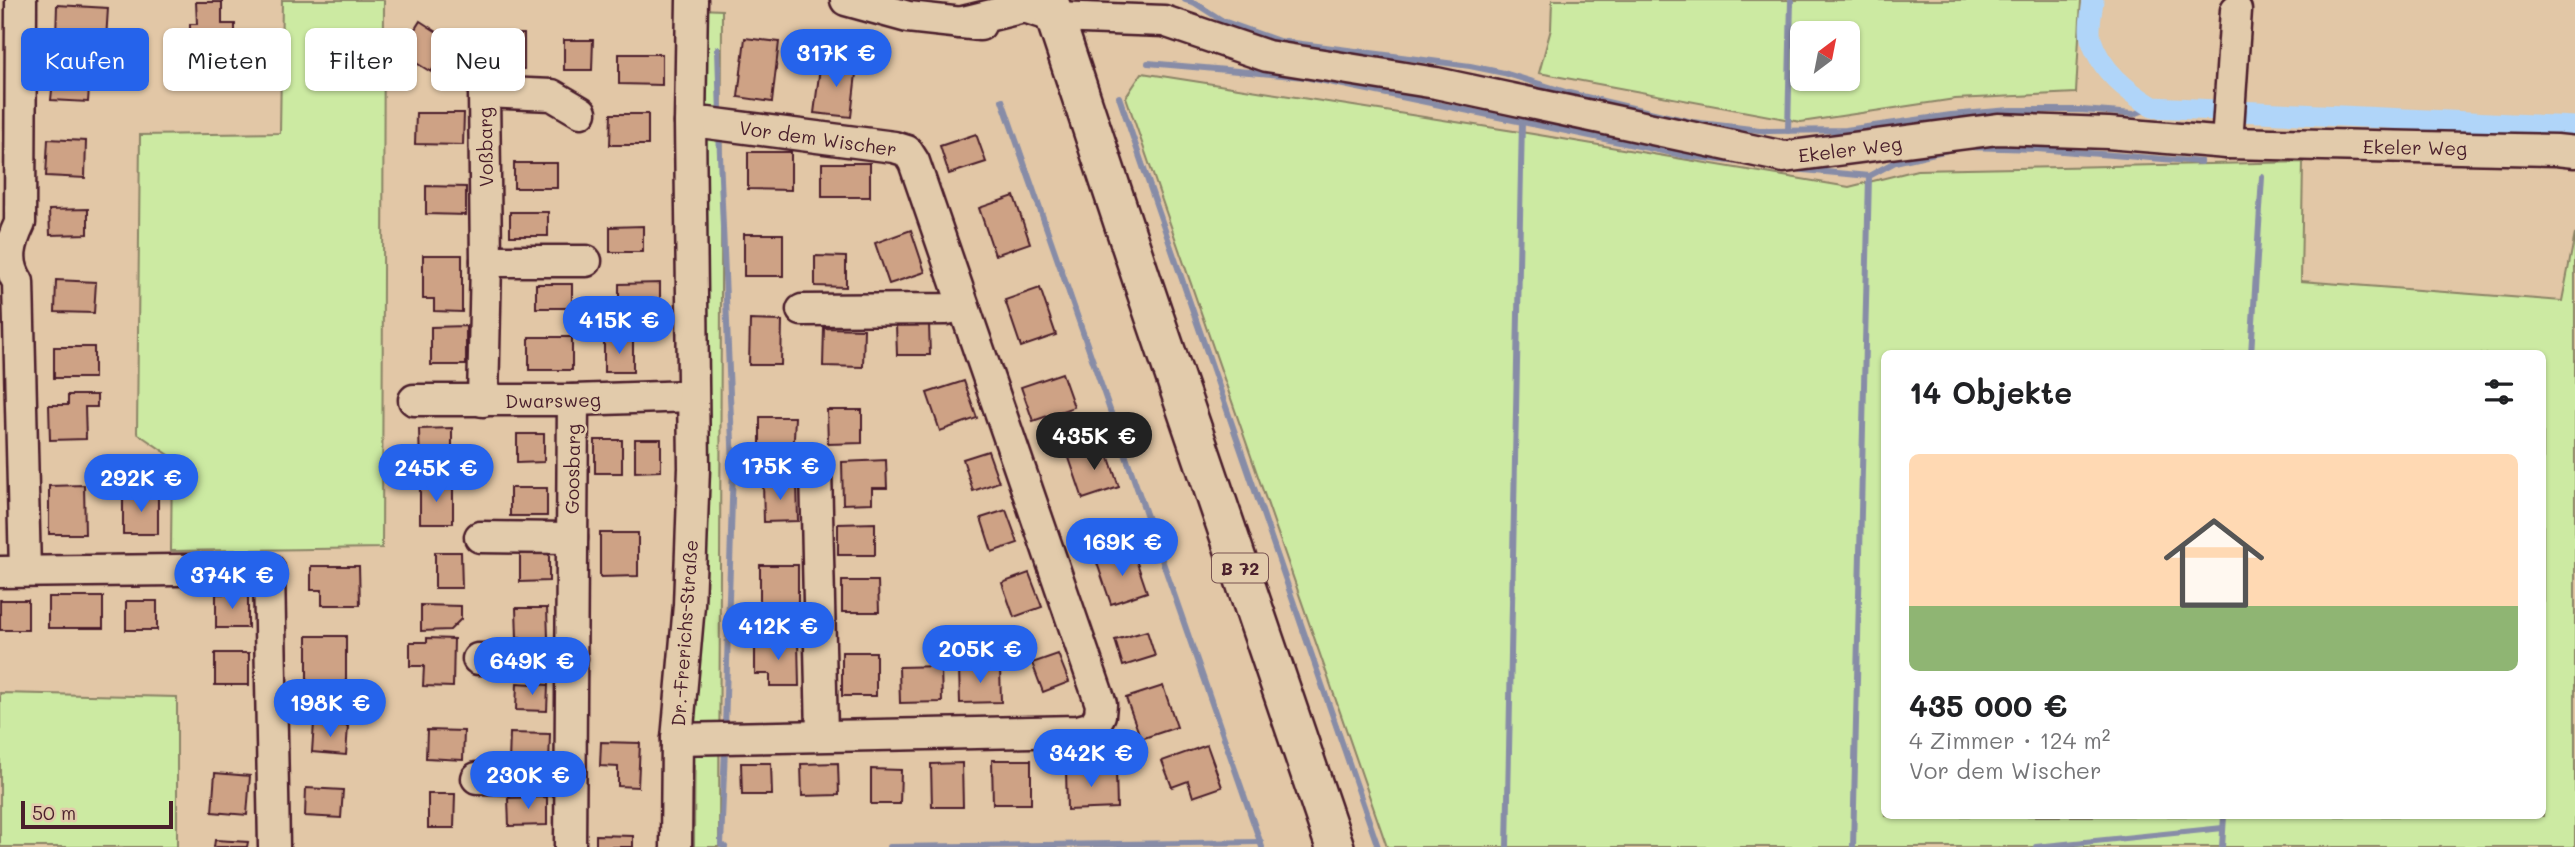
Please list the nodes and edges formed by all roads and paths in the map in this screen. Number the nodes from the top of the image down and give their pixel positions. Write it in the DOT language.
graph roads {
  1 [pos="21,0"];
  2 [pos="692,0"];
  3 [pos="846,0"];
  4 [pos="1052,8"];
  5 [pos="2236,10"];
  6 [pos="580,112"];
  7 [pos="2229,120"];
  8 [pos="690,123"];
  9 [pos="2575,152"];
  10 [pos="486,261"];
  11 [pos="586,261"];
  12 [pos="963,305"];
  13 [pos="802,310"];
  14 [pos="692,396"];
  15 [pos="414,400"];
  16 [pos="573,400"];
  17 [pos="483,401"];
  18 [pos="816,468"];
  19 [pos="480,537"];
  20 [pos="572,538"];
  21 [pos="12,571"];
  22 [pos="478,659"];
  23 [pos="572,659"];
  24 [pos="822,734"];
  25 [pos="677,739"];
  26 [pos="477,778"];
  27 [pos="569,779"];
  28 [pos="274,847"];
  29 [pos="570,847"];
  30 [pos="676,847"];
  31 [pos="1335,847"];
  1 -- 21 [label="street"];
  2 -- 8 [label="street, Dr.-Frerichs-Straße"];
  3 -- 4 [label="street, Ekeler Weg"];
  4 -- 7 [label="street, Ekeler Weg"];
  4 -- 31 [label="main road, B 72"];
  5 -- 7 [label="street"];
  6 -- 10 [label="street, Voßbarg"];
  7 -- 9 [label="street, Ekeler Weg"];
  8 -- 12 [label="street, Vor dem Wischer"];
  8 -- 14 [label="street, Dr.-Frerichs-Straße"];
  10 -- 11 [label="street"];
  10 -- 17 [label="street, Voßbarg"];
  12 -- 13 [label="street"];
  12 -- 24 [label="street, Vor dem Wischer"];
  14 -- 16 [label="street, Dwarsweg"];
  14 -- 25 [label="street, Dr.-Frerichs-Straße"];
  15 -- 17 [label="street, Dwarsweg"];
  16 -- 17 [label="street, Dwarsweg"];
  16 -- 20 [label="street, Goosbarg"];
  18 -- 24 [label="street"];
  19 -- 20 [label="street, Goosbarg"];
  20 -- 23 [label="street, Goosbarg"];
  21 -- 28 [label="street"];
  22 -- 23 [label="street"];
  23 -- 27 [label="street, Goosbarg"];
  24 -- 25 [label="street, Vor dem Wischer"];
  25 -- 30 [label="street, Dr.-Frerichs-Straße"];
  26 -- 27 [label="street"];
  27 -- 29 [label="street, Goosbarg"];
}
